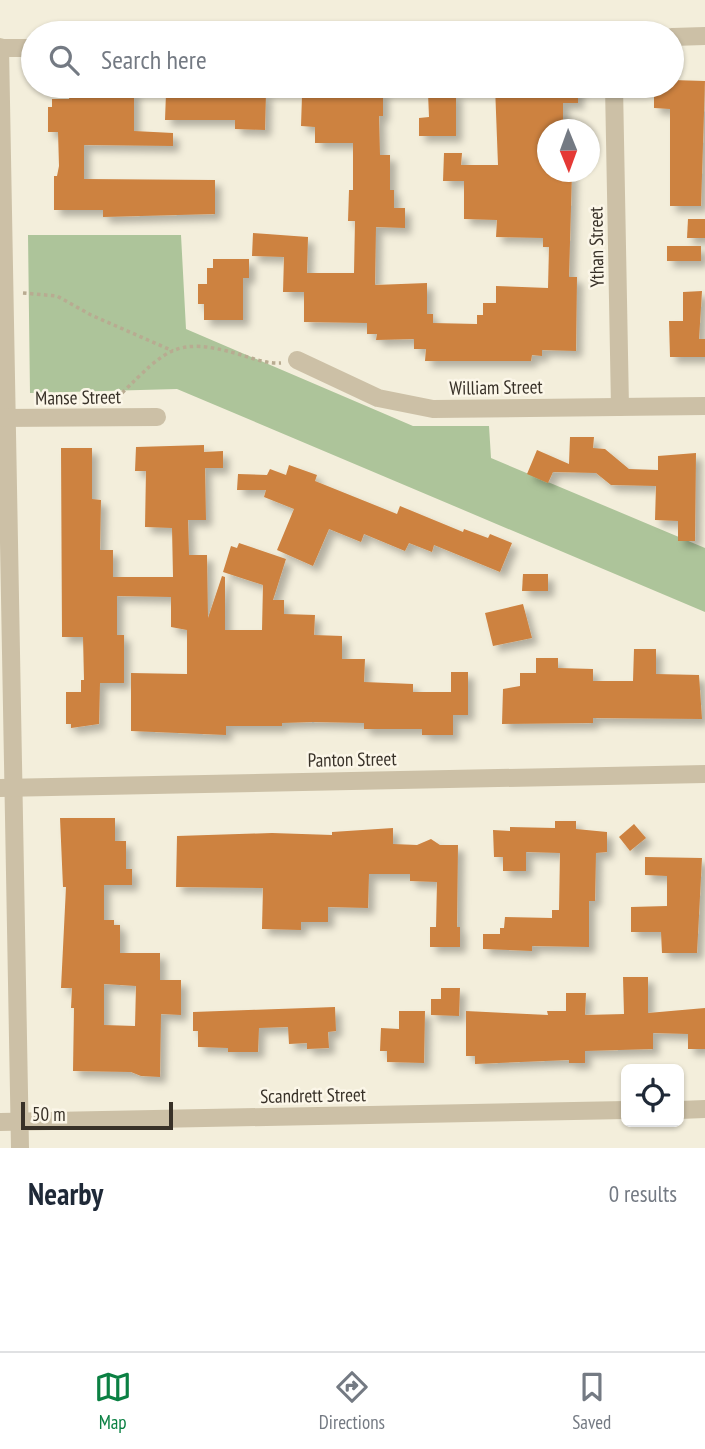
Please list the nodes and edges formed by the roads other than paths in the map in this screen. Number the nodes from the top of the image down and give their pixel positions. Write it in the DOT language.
graph roads {
  1 [pos="705,36"];
  2 [pos="684,37"];
  3 [pos="0,48"];
  4 [pos="21,48"];
  5 [pos="614,98"];
  6 [pos="289,361"];
  7 [pos="705,406"];
  8 [pos="620,407"];
  9 [pos="157,417"];
  10 [pos="4,418"];
  11 [pos="705,774"];
  12 [pos="7,787"];
  13 [pos="705,1109"];
  14 [pos="684,1110"];
  15 [pos="621,1111"];
  16 [pos="20,1121"];
  17 [pos="0,1122"];
  18 [pos="20,1148"];
  1 -- 2 [label="street"];
  3 -- 4 [label="street"];
  3 -- 10 [label="street"];
  5 -- 8 [label="street, Ythan Street"];
  6 -- 8 [label="street, William Street"];
  7 -- 8 [label="street, William Street"];
  9 -- 10 [label="street, Manse Street"];
  10 -- 12 [label="street"];
  11 -- 12 [label="street, Panton Street"];
  12 -- 16 [label="street"];
  13 -- 14 [label="street"];
  15 -- 16 [label="street, Scandrett Street"];
  16 -- 17 [label="street, Scandrett Street"];
  16 -- 18 [label="street"];
}
